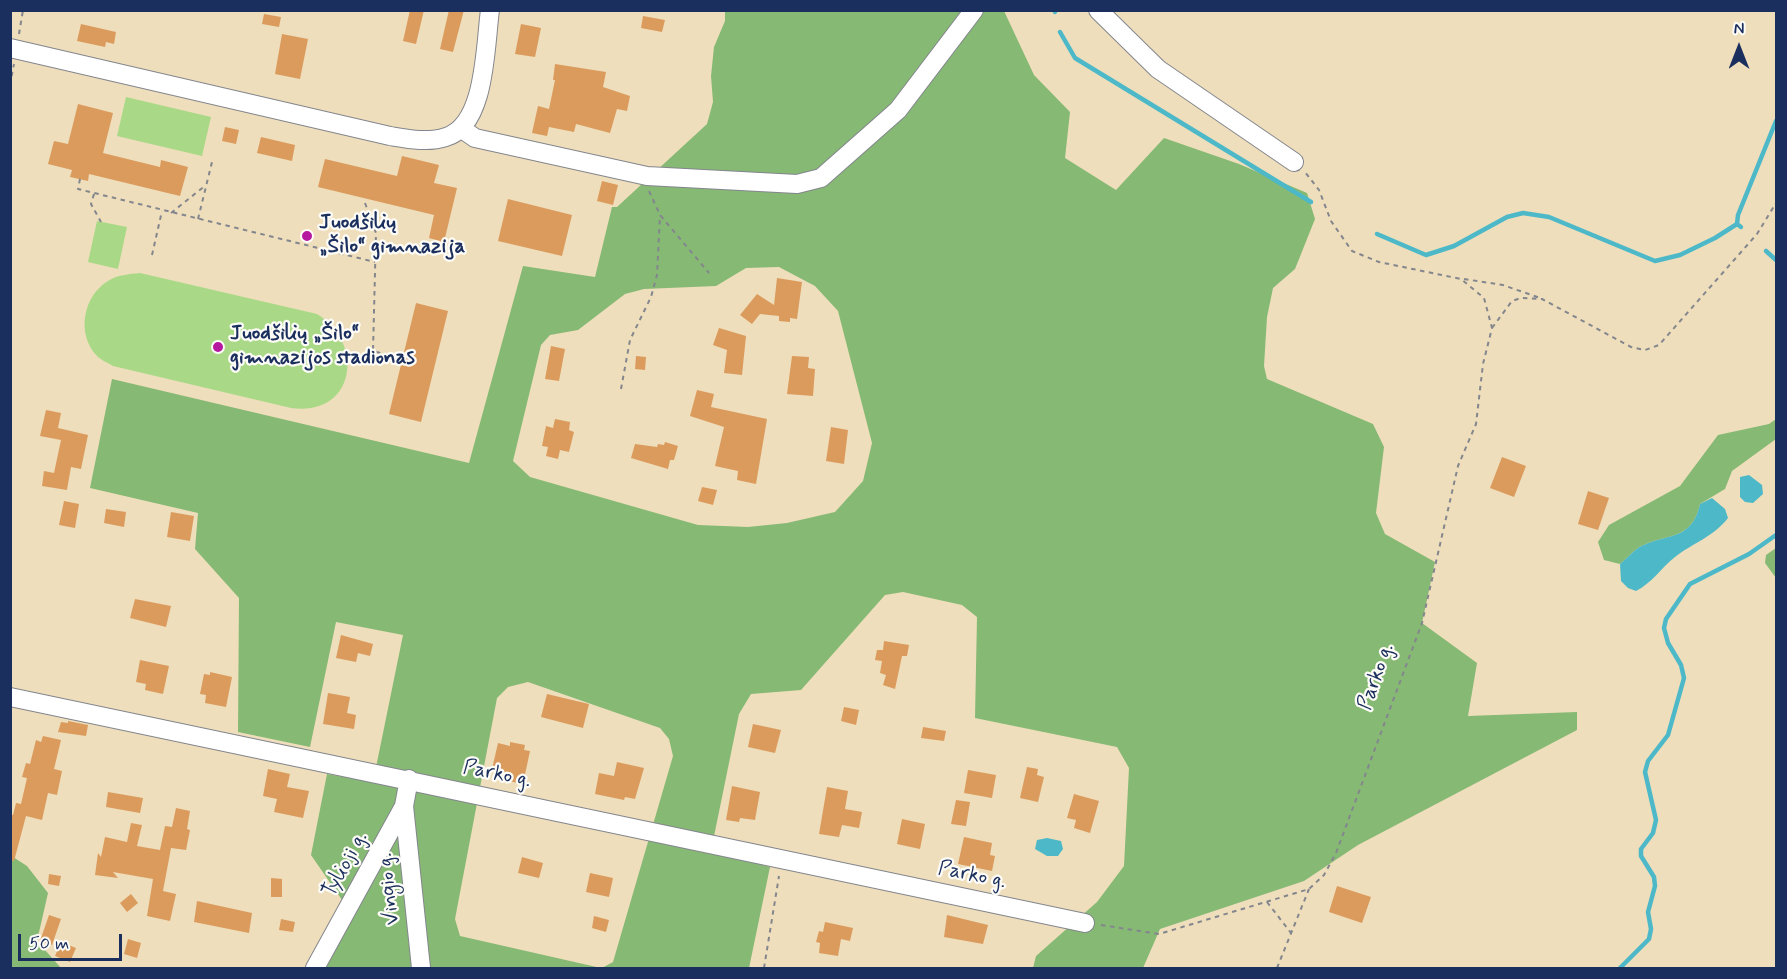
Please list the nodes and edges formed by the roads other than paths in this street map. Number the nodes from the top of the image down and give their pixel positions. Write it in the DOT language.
graph roads {
  1 [pos="490,10"];
  2 [pos="974,10"];
  3 [pos="1098,10"];
  4 [pos="10,48"];
  5 [pos="462,129"];
  6 [pos="1294,162"];
  7 [pos="10,696"];
  8 [pos="409,779"];
  9 [pos="404,806"];
  10 [pos="1085,923"];
  11 [pos="315,969"];
  12 [pos="421,969"];
  1 -- 5 [label="street"];
  2 -- 5 [label="street"];
  3 -- 6 [label="street"];
  4 -- 5 [label="street"];
  7 -- 8 [label="street, Parko g."];
  8 -- 9 [label="street, Tylioji g."];
  8 -- 10 [label="street, Parko g."];
  9 -- 11 [label="street, Tylioji g."];
  9 -- 12 [label="street, Vingio g."];
}
